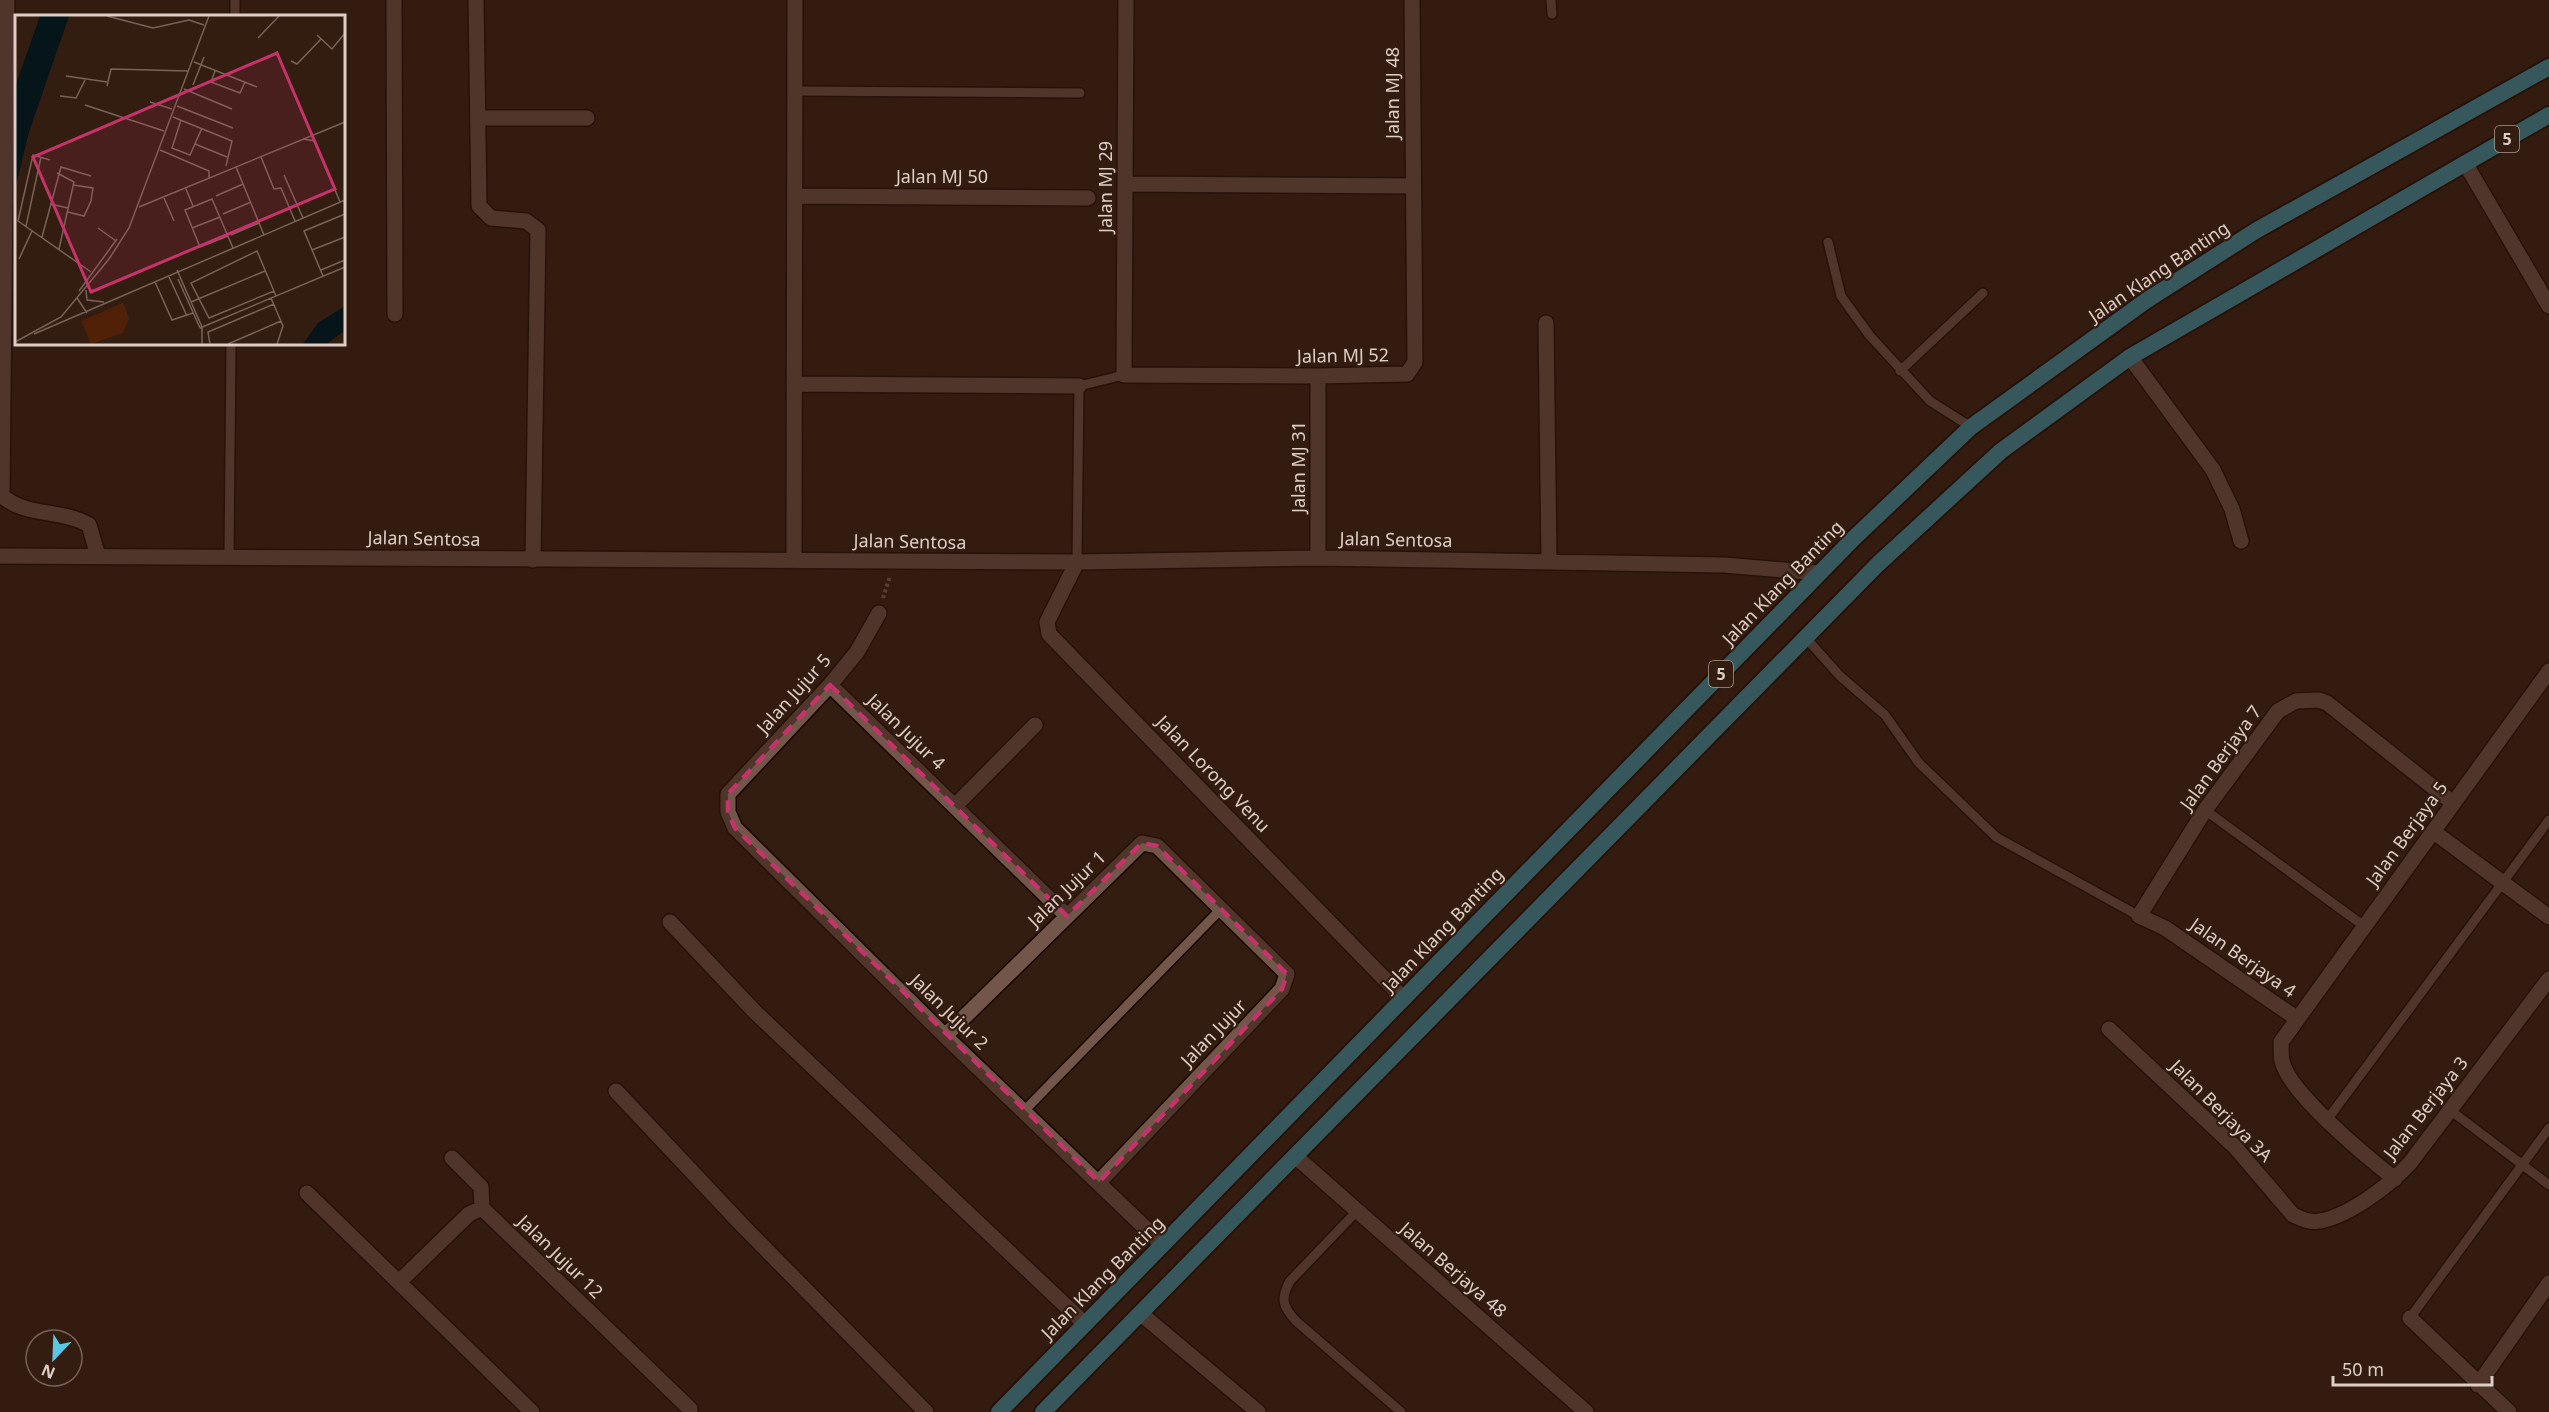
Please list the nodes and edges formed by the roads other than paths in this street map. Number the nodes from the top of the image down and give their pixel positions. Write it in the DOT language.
graph roads {
  1 [pos="7,0"];
  2 [pos="394,0"];
  3 [pos="476,0"];
  4 [pos="795,0"];
  5 [pos="1126,0"];
  6 [pos="1412,0"];
  7 [pos="1551,0"];
  8 [pos="1552,14"];
  9 [pos="2549,67"];
  10 [pos="795,91"];
  11 [pos="1080,93"];
  12 [pos="2549,115"];
  13 [pos="478,118"];
  14 [pos="588,118"];
  15 [pos="2465,163"];
  16 [pos="1125,183"];
  17 [pos="1413,186"];
  18 [pos="795,196"];
  19 [pos="1088,198"];
  20 [pos="1828,242"];
  21 [pos="1983,293"];
  22 [pos="2549,306"];
  23 [pos="395,314"];
  24 [pos="1546,324"];
  25 [pos="231,345"];
  26 [pos="2130,357"];
  27 [pos="1900,371"];
  28 [pos="1124,375"];
  29 [pos="1318,376"];
  30 [pos="794,384"];
  31 [pos="1079,386"];
  32 [pos="1971,427"];
  33 [pos="2241,541"];
  34 [pos="0,556"];
  35 [pos="98,556"];
  36 [pos="229,556"];
  37 [pos="1318,558"];
  38 [pos="533,560"];
  39 [pos="794,560"];
  40 [pos="1077,562"];
  41 [pos="1548,562"];
  42 [pos="1819,573"];
  43 [pos="879,613"];
  44 [pos="1805,638"];
  45 [pos="2549,671"];
  46 [pos="830,685"];
  47 [pos="1035,725"];
  48 [pos="728,794"];
  49 [pos="2454,802"];
  50 [pos="955,807"];
  51 [pos="2205,810"];
  52 [pos="2549,820"];
  53 [pos="2434,832"];
  54 [pos="2502,883"];
  55 [pos="1221,909"];
  56 [pos="1067,916"];
  57 [pos="2139,916"];
  58 [pos="2549,917"];
  59 [pos="669,922"];
  60 [pos="2364,926"];
  61 [pos="2549,979"];
  62 [pos="1404,999"];
  63 [pos="2296,1018"];
  64 [pos="2109,1029"];
  65 [pos="945,1036"];
  66 [pos="616,1091"];
  67 [pos="2450,1110"];
  68 [pos="1024,1111"];
  69 [pos="2327,1120"];
  70 [pos="2549,1128"];
  71 [pos="1295,1156"];
  72 [pos="452,1158"];
  73 [pos="2522,1165"];
  74 [pos="2395,1179"];
  75 [pos="1099,1182"];
  76 [pos="2549,1185"];
  77 [pos="307,1193"];
  78 [pos="482,1208"];
  79 [pos="1357,1211"];
  80 [pos="2305,1221"];
  81 [pos="1163,1245"];
  82 [pos="399,1282"];
  83 [pos="2549,1283"];
  84 [pos="1146,1318"];
  85 [pos="2410,1318"];
  86 [pos="1084,1324"];
  87 [pos="2478,1385"];
  88 [pos="693,1411"];
  89 [pos="532,1412"];
  90 [pos="926,1412"];
  91 [pos="999,1412"];
  92 [pos="1043,1412"];
  93 [pos="1258,1412"];
  94 [pos="1401,1412"];
  95 [pos="1586,1412"];
  96 [pos="2510,1412"];
  1 -- 35 [label="street"];
  2 -- 23 [label="street"];
  3 -- 13 [label="street"];
  4 -- 10 [label="street"];
  5 -- 16 [label="street, Jalan MJ 29"];
  6 -- 17 [label="street, Jalan MJ 48"];
  7 -- 8 [label="lane"];
  9 -- 32 [label="highway, Jalan Klang Banting / 5"];
  10 -- 11 [label="lane"];
  10 -- 18 [label="street"];
  12 -- 15 [label="highway, 5"];
  13 -- 14 [label="street"];
  13 -- 38 [label="street"];
  15 -- 22 [label="street"];
  15 -- 26 [label="highway, 5"];
  16 -- 17 [label="street"];
  16 -- 28 [label="street, Jalan MJ 29"];
  17 -- 29 [label="street, Jalan MJ 52"];
  18 -- 19 [label="street, Jalan MJ 50"];
  18 -- 30 [label="street"];
  20 -- 27 [label="lane"];
  21 -- 27 [label="lane"];
  24 -- 41 [label="street"];
  25 -- 36 [label="lane"];
  26 -- 33 [label="street"];
  26 -- 44 [label="highway, 5"];
  27 -- 32 [label="lane"];
  28 -- 29 [label="street, Jalan MJ 52"];
  28 -- 31 [label="lane"];
  29 -- 37 [label="street, Jalan MJ 31"];
  30 -- 31 [label="street"];
  30 -- 39 [label="street"];
  31 -- 40 [label="lane"];
  32 -- 42 [label="highway, Jalan Klang Banting / 5"];
  34 -- 35 [label="street, Jalan Sentosa"];
  35 -- 36 [label="street, Jalan Sentosa"];
  36 -- 38 [label="street, Jalan Sentosa"];
  37 -- 40 [label="street, Jalan Sentosa"];
  37 -- 41 [label="street, Jalan Sentosa"];
  38 -- 39 [label="street, Jalan Sentosa"];
  39 -- 40 [label="street, Jalan Sentosa"];
  40 -- 62 [label="street, Jalan Lorong Venu"];
  41 -- 42 [label="street, Jalan Sentosa"];
  42 -- 62 [label="highway, Jalan Klang Banting / 5"];
  43 -- 46 [label="street, Jalan Jujur 5"];
  44 -- 57 [label="lane"];
  44 -- 71 [label="highway, 5"];
  45 -- 49 [label="street, Jalan Berjaya 5"];
  46 -- 48 [label="street, Jalan Jujur 5"];
  46 -- 50 [label="street, Jalan Jujur 4"];
  47 -- 50 [label="street"];
  48 -- 65 [label="street, Jalan Jujur 2"];
  49 -- 51 [label="street, Jalan Berjaya 7"];
  49 -- 53 [label="street, Jalan Berjaya 5"];
  50 -- 56 [label="street, Jalan Jujur 4"];
  51 -- 57 [label="street, Jalan Berjaya 7"];
  51 -- 60 [label="lane"];
  52 -- 54 [label="lane"];
  53 -- 54 [label="street"];
  53 -- 60 [label="street, Jalan Berjaya 5"];
  54 -- 58 [label="street"];
  54 -- 69 [label="lane"];
  55 -- 56 [label="street, Jalan Jujur 1"];
  55 -- 68 [label="lane"];
  55 -- 75 [label="street, Jalan Jujur"];
  56 -- 65 [label="street, Jalan Jujur 1"];
  57 -- 63 [label="street, Jalan Berjaya 4"];
  59 -- 86 [label="street"];
  60 -- 63 [label="street, Jalan Berjaya 5"];
  61 -- 67 [label="street, Jalan Berjaya 3"];
  62 -- 81 [label="highway, Jalan Klang Banting / 5"];
  63 -- 69 [label="street, Jalan Berjaya 4"];
  64 -- 80 [label="street, Jalan Berjaya 3A"];
  65 -- 68 [label="street, Jalan Jujur 2"];
  66 -- 90 [label="street"];
  67 -- 73 [label="lane"];
  67 -- 74 [label="street, Jalan Berjaya 3"];
  68 -- 75 [label="street, Jalan Jujur 2"];
  69 -- 74 [label="street, Jalan Berjaya 4"];
  70 -- 73 [label="lane"];
  71 -- 79 [label="street, Jalan Berjaya 48"];
  71 -- 84 [label="highway, 5"];
  72 -- 78 [label="street"];
  73 -- 76 [label="lane"];
  73 -- 85 [label="lane"];
  74 -- 80 [label="street, Jalan Berjaya 3"];
  75 -- 81 [label="street, Jalan Jujur 2"];
  77 -- 82 [label="street"];
  78 -- 82 [label="street"];
  78 -- 88 [label="street, Jalan Jujur 12"];
  79 -- 94 [label="lane"];
  79 -- 95 [label="street, Jalan Berjaya 48"];
  81 -- 86 [label="highway, Jalan Klang Banting / 5"];
  82 -- 89 [label="street"];
  83 -- 87 [label="street"];
  84 -- 92 [label="highway, 5"];
  84 -- 93 [label="street"];
  85 -- 87 [label="street"];
  86 -- 91 [label="highway, Jalan Klang Banting / 5"];
  87 -- 96 [label="street"];
}
